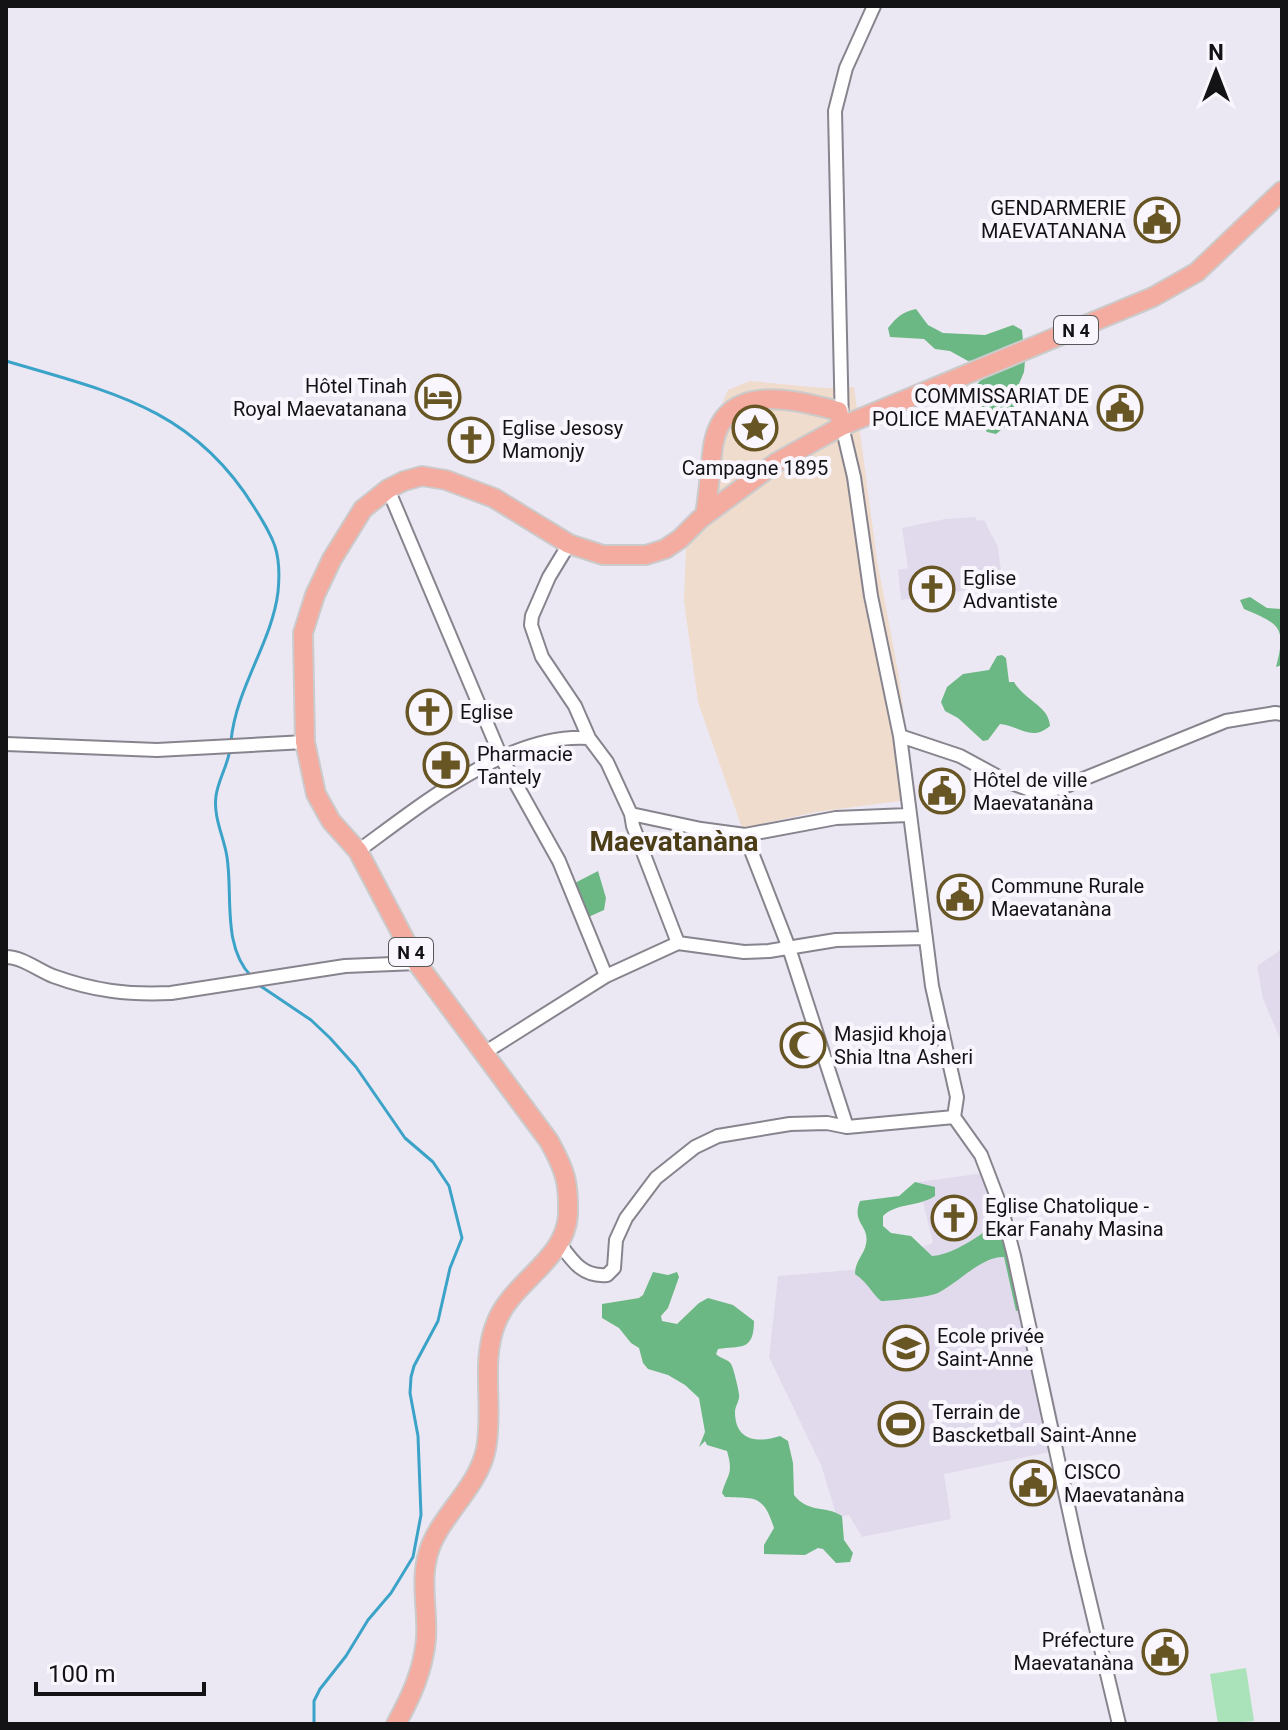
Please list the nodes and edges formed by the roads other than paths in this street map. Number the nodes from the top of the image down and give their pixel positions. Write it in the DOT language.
graph roads {
  1 [pos="874,6"];
  2 [pos="1282,191"];
  3 [pos="842,426"];
  4 [pos="388,489"];
  5 [pos="705,515"];
  6 [pos="569,544"];
  7 [pos="1282,714"];
  8 [pos="900,736"];
  9 [pos="589,738"];
  10 [pos="305,742"];
  11 [pos="6,744"];
  12 [pos="502,759"];
  13 [pos="631,814"];
  14 [pos="908,815"];
  15 [pos="745,835"];
  16 [pos="358,851"];
  17 [pos="926,938"];
  18 [pos="678,943"];
  19 [pos="789,948"];
  20 [pos="6,957"];
  21 [pos="417,963"];
  22 [pos="606,976"];
  23 [pos="484,1053"];
  24 [pos="954,1117"];
  25 [pos="847,1127"];
  26 [pos="560,1244"];
  27 [pos="1118,1719"];
  28 [pos="396,1724"];
  29 [pos="1128,1724"];
  1 -- 3 [label="street"];
  2 -- 3 [label="main road, N 4"];
  3 -- 5 [label="main road, N 4"];
  3 -- 5 [label="main road"];
  3 -- 8 [label="street"];
  4 -- 6 [label="main road, N 4"];
  4 -- 10 [label="main road, N 4"];
  4 -- 12 [label="street"];
  5 -- 6 [label="main road, N 4"];
  6 -- 9 [label="street"];
  7 -- 8 [label="street"];
  8 -- 14 [label="street"];
  9 -- 12 [label="street"];
  9 -- 13 [label="street"];
  10 -- 11 [label="street"];
  10 -- 16 [label="main road, N 4"];
  12 -- 16 [label="street"];
  12 -- 22 [label="street"];
  13 -- 15 [label="street"];
  13 -- 18 [label="street"];
  14 -- 15 [label="street"];
  14 -- 17 [label="street"];
  15 -- 19 [label="street"];
  16 -- 21 [label="main road, N 4"];
  17 -- 19 [label="street"];
  17 -- 24 [label="street"];
  18 -- 19 [label="street"];
  18 -- 22 [label="street"];
  19 -- 25 [label="street"];
  20 -- 21 [label="street"];
  21 -- 23 [label="main road, N 4"];
  22 -- 23 [label="street"];
  23 -- 26 [label="main road, N 4"];
  24 -- 25 [label="street"];
  24 -- 27 [label="street"];
  25 -- 26 [label="street"];
  26 -- 28 [label="main road, N 4"];
  27 -- 29 [label="street"];
}
